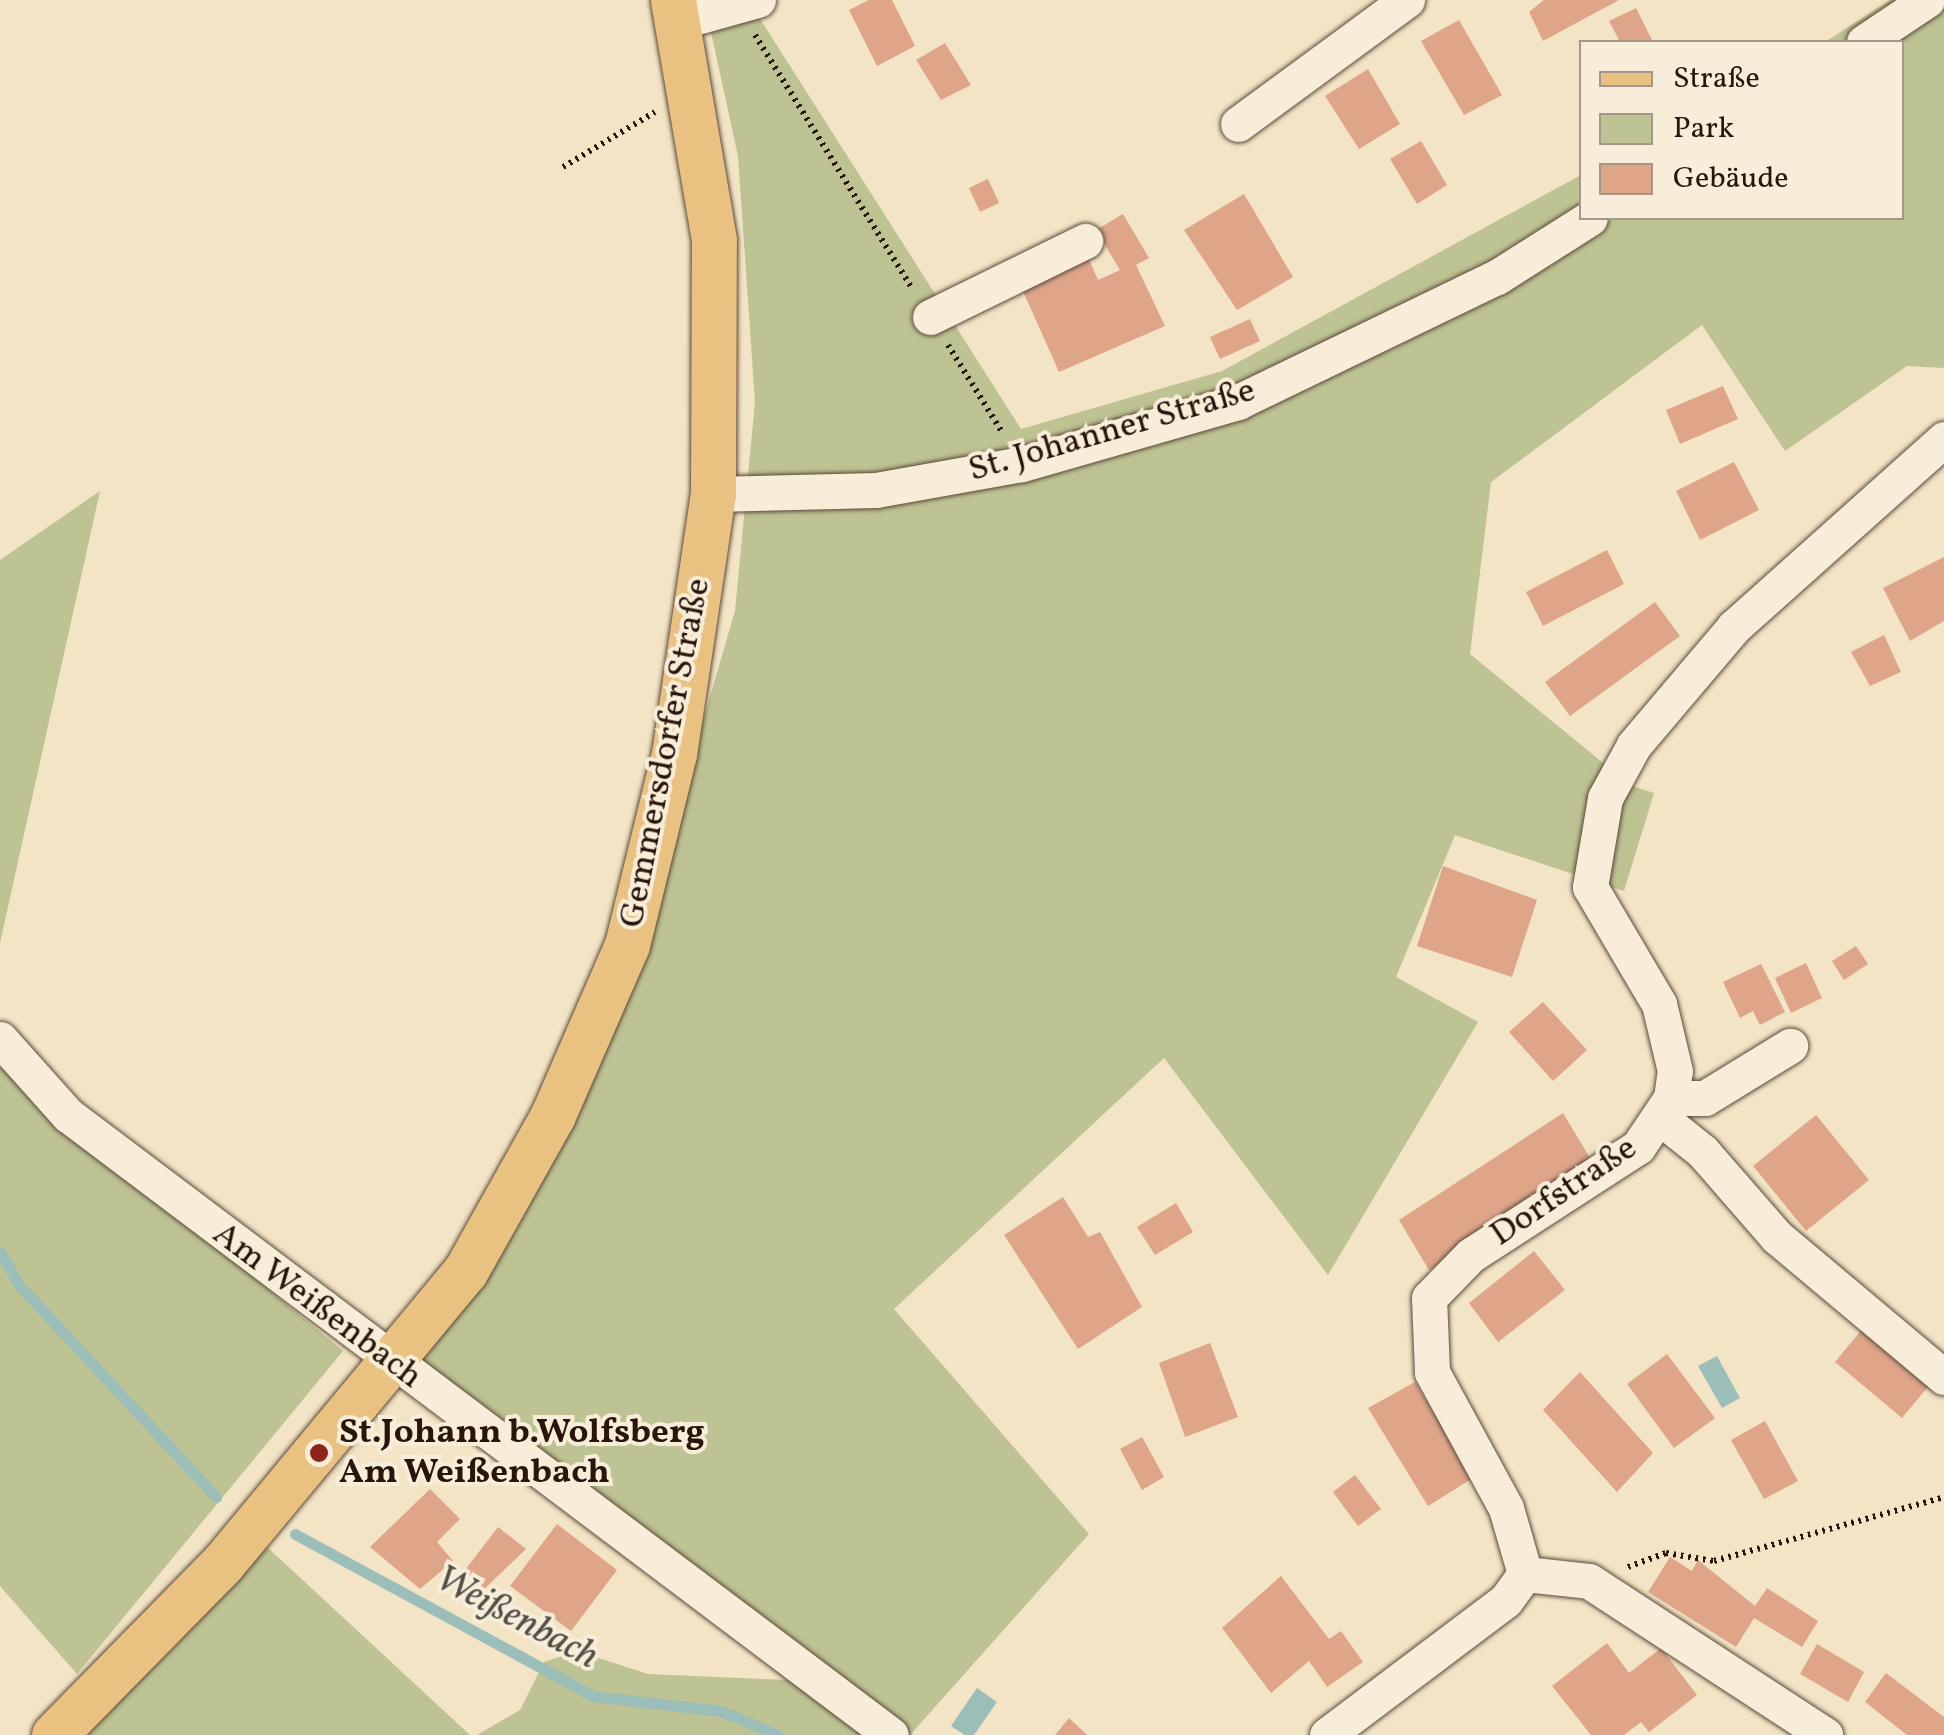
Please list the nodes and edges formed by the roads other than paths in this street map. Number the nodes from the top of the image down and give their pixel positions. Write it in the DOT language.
graph roads {
  1 [pos="1407,0"];
  2 [pos="1928,0"];
  3 [pos="749,5"];
  4 [pos="676,11"];
  5 [pos="1867,40"];
  6 [pos="1238,124"];
  7 [pos="1587,220"];
  8 [pos="1085,241"];
  9 [pos="930,317"];
  10 [pos="1944,439"];
  11 [pos="713,494"];
  12 [pos="0,1038"];
  13 [pos="1790,1046"];
  14 [pos="1666,1109"];
  15 [pos="394,1366"];
  16 [pos="1944,1377"];
  17 [pos="1525,1574"];
  18 [pos="54,1735"];
  19 [pos="891,1735"];
  20 [pos="1327,1735"];
  21 [pos="1826,1735"];
  1 -- 6 [label="street"];
  2 -- 5 [label="street"];
  3 -- 4 [label="street"];
  4 -- 11 [label="main road, Gemmersdorfer Straße"];
  7 -- 11 [label="street, St. Johanner Straße"];
  8 -- 9 [label="street"];
  10 -- 14 [label="street"];
  11 -- 15 [label="main road, Gemmersdorfer Straße"];
  12 -- 15 [label="street, Am Weißenbach"];
  13 -- 14 [label="street"];
  14 -- 16 [label="street"];
  14 -- 17 [label="street, Dorfstraße"];
  15 -- 18 [label="main road, Gemmersdorfer Straße"];
  15 -- 19 [label="street, Am Weißenbach"];
  17 -- 20 [label="street"];
  17 -- 21 [label="street"];
}
